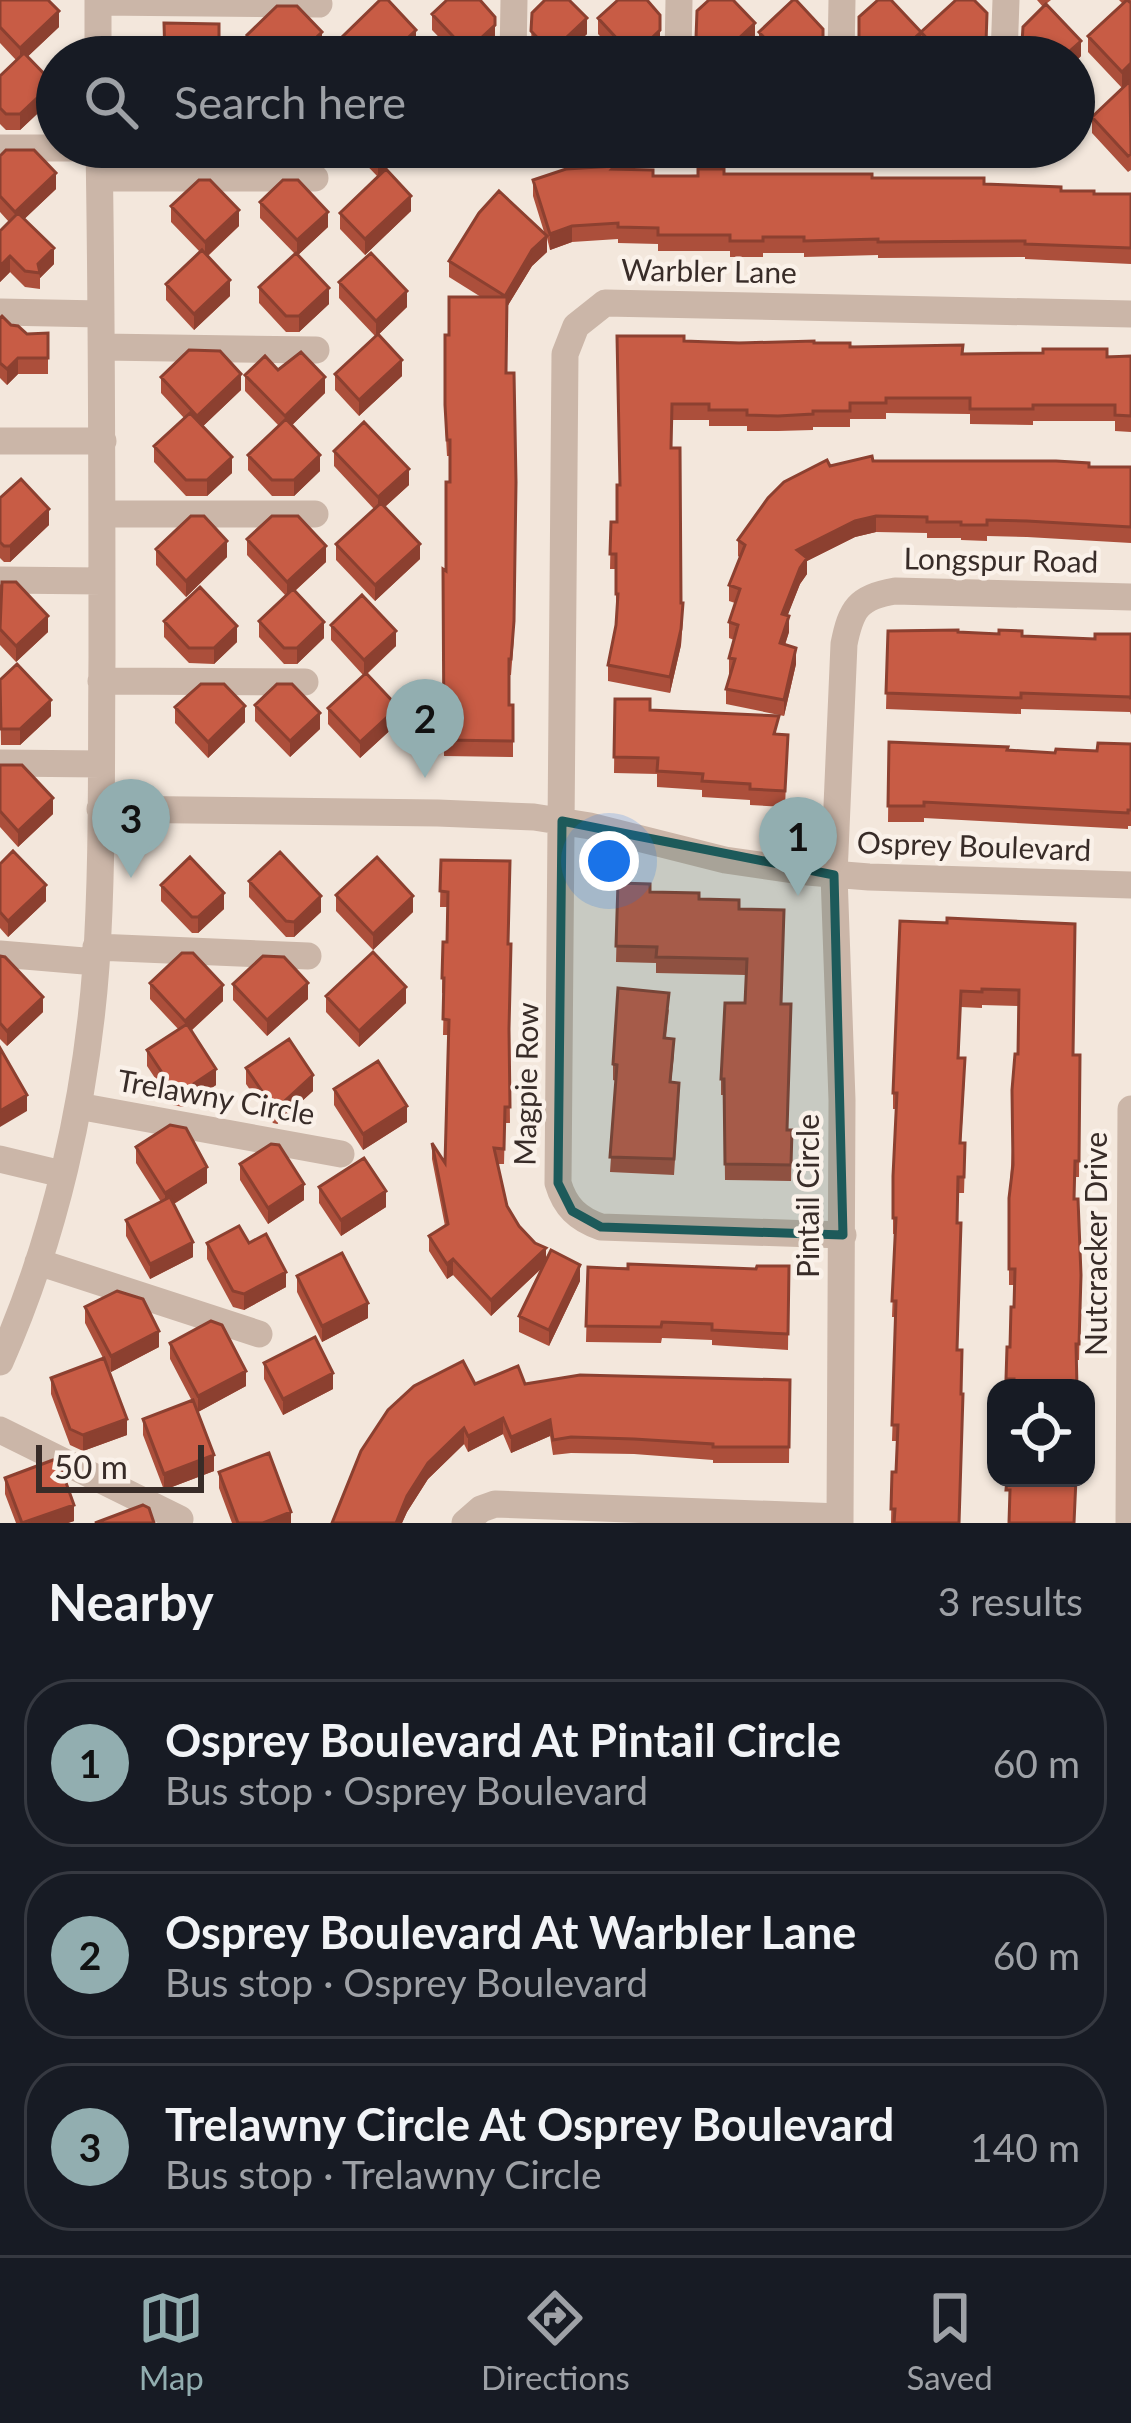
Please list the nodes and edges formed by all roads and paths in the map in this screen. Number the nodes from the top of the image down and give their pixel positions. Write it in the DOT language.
graph roads {
  1 [pos="514,0"];
  2 [pos="679,0"];
  3 [pos="842,0"];
  4 [pos="1006,0"];
  5 [pos="98,1"];
  6 [pos="319,4"];
  7 [pos="98,36"];
  8 [pos="513,36"];
  9 [pos="678,36"];
  10 [pos="841,36"];
  11 [pos="1005,36"];
  12 [pos="0,148"];
  13 [pos="36,148"];
  14 [pos="100,168"];
  15 [pos="100,178"];
  16 [pos="315,178"];
  17 [pos="0,312"];
  18 [pos="101,314"];
  19 [pos="1131,314"];
  20 [pos="102,347"];
  21 [pos="316,350"];
  22 [pos="0,441"];
  23 [pos="103,441"];
  24 [pos="102,514"];
  25 [pos="315,514"];
  26 [pos="0,580"];
  27 [pos="102,581"];
  28 [pos="1131,597"];
  29 [pos="101,681"];
  30 [pos="305,682"];
  31 [pos="0,764"];
  32 [pos="101,764"];
  33 [pos="100,809"];
  34 [pos="562,821"];
  35 [pos="834,875"];
  36 [pos="1131,885"];
  37 [pos="0,954"];
  38 [pos="96,954"];
  39 [pos="308,956"];
  40 [pos="78,1106"];
  41 [pos="1131,1109"];
  42 [pos="341,1154"];
  43 [pos="0,1159"];
  44 [pos="62,1174"];
  45 [pos="843,1235"];
  46 [pos="38,1262"];
  47 [pos="259,1334"];
  48 [pos="0,1362"];
  49 [pos="0,1430"];
  50 [pos="180,1519"];
  51 [pos="840,1520"];
  52 [pos="465,1523"];
  53 [pos="1129,1523"];
  1 -- 8 [label="street"];
  2 -- 9 [label="street"];
  3 -- 10 [label="street"];
  4 -- 11 [label="street"];
  5 -- 6 [label="street"];
  5 -- 7 [label="street"];
  12 -- 13 [label="street, Trelawny Circle"];
  14 -- 15 [label="street, Trelawny Circle"];
  15 -- 16 [label="street"];
  15 -- 18 [label="street, Trelawny Circle"];
  17 -- 18 [label="street"];
  18 -- 20 [label="street, Trelawny Circle"];
  19 -- 34 [label="street, Warbler Lane"];
  20 -- 21 [label="street"];
  20 -- 23 [label="street, Trelawny Circle"];
  22 -- 23 [label="street"];
  23 -- 24 [label="street, Trelawny Circle"];
  24 -- 25 [label="street"];
  24 -- 27 [label="street, Trelawny Circle"];
  26 -- 27 [label="street"];
  27 -- 29 [label="street, Trelawny Circle"];
  28 -- 35 [label="street, Longspur Road"];
  29 -- 30 [label="street"];
  29 -- 32 [label="street, Trelawny Circle"];
  31 -- 32 [label="street"];
  32 -- 33 [label="street, Trelawny Circle"];
  33 -- 34 [label="street, Osprey Boulevard"];
  33 -- 38 [label="street, Trelawny Circle"];
  34 -- 35 [label="street, Osprey Boulevard"];
  34 -- 45 [label="street, Magpie Row"];
  35 -- 36 [label="street, Osprey Boulevard"];
  35 -- 45 [label="street, Pintail Circle"];
  37 -- 38 [label="street"];
  38 -- 39 [label="street"];
  38 -- 40 [label="street, Trelawny Circle"];
  40 -- 42 [label="street, Trelawny Circle"];
  40 -- 44 [label="street, Trelawny Circle"];
  41 -- 53 [label="street, Nutcracker Drive"];
  43 -- 44 [label="street"];
  44 -- 46 [label="street, Trelawny Circle"];
  45 -- 51 [label="street, Pintail Circle"];
  46 -- 47 [label="street"];
  46 -- 48 [label="street, Trelawny Circle"];
  49 -- 50 [label="street"];
  51 -- 52 [label="street, Pintail Circle"];
}
